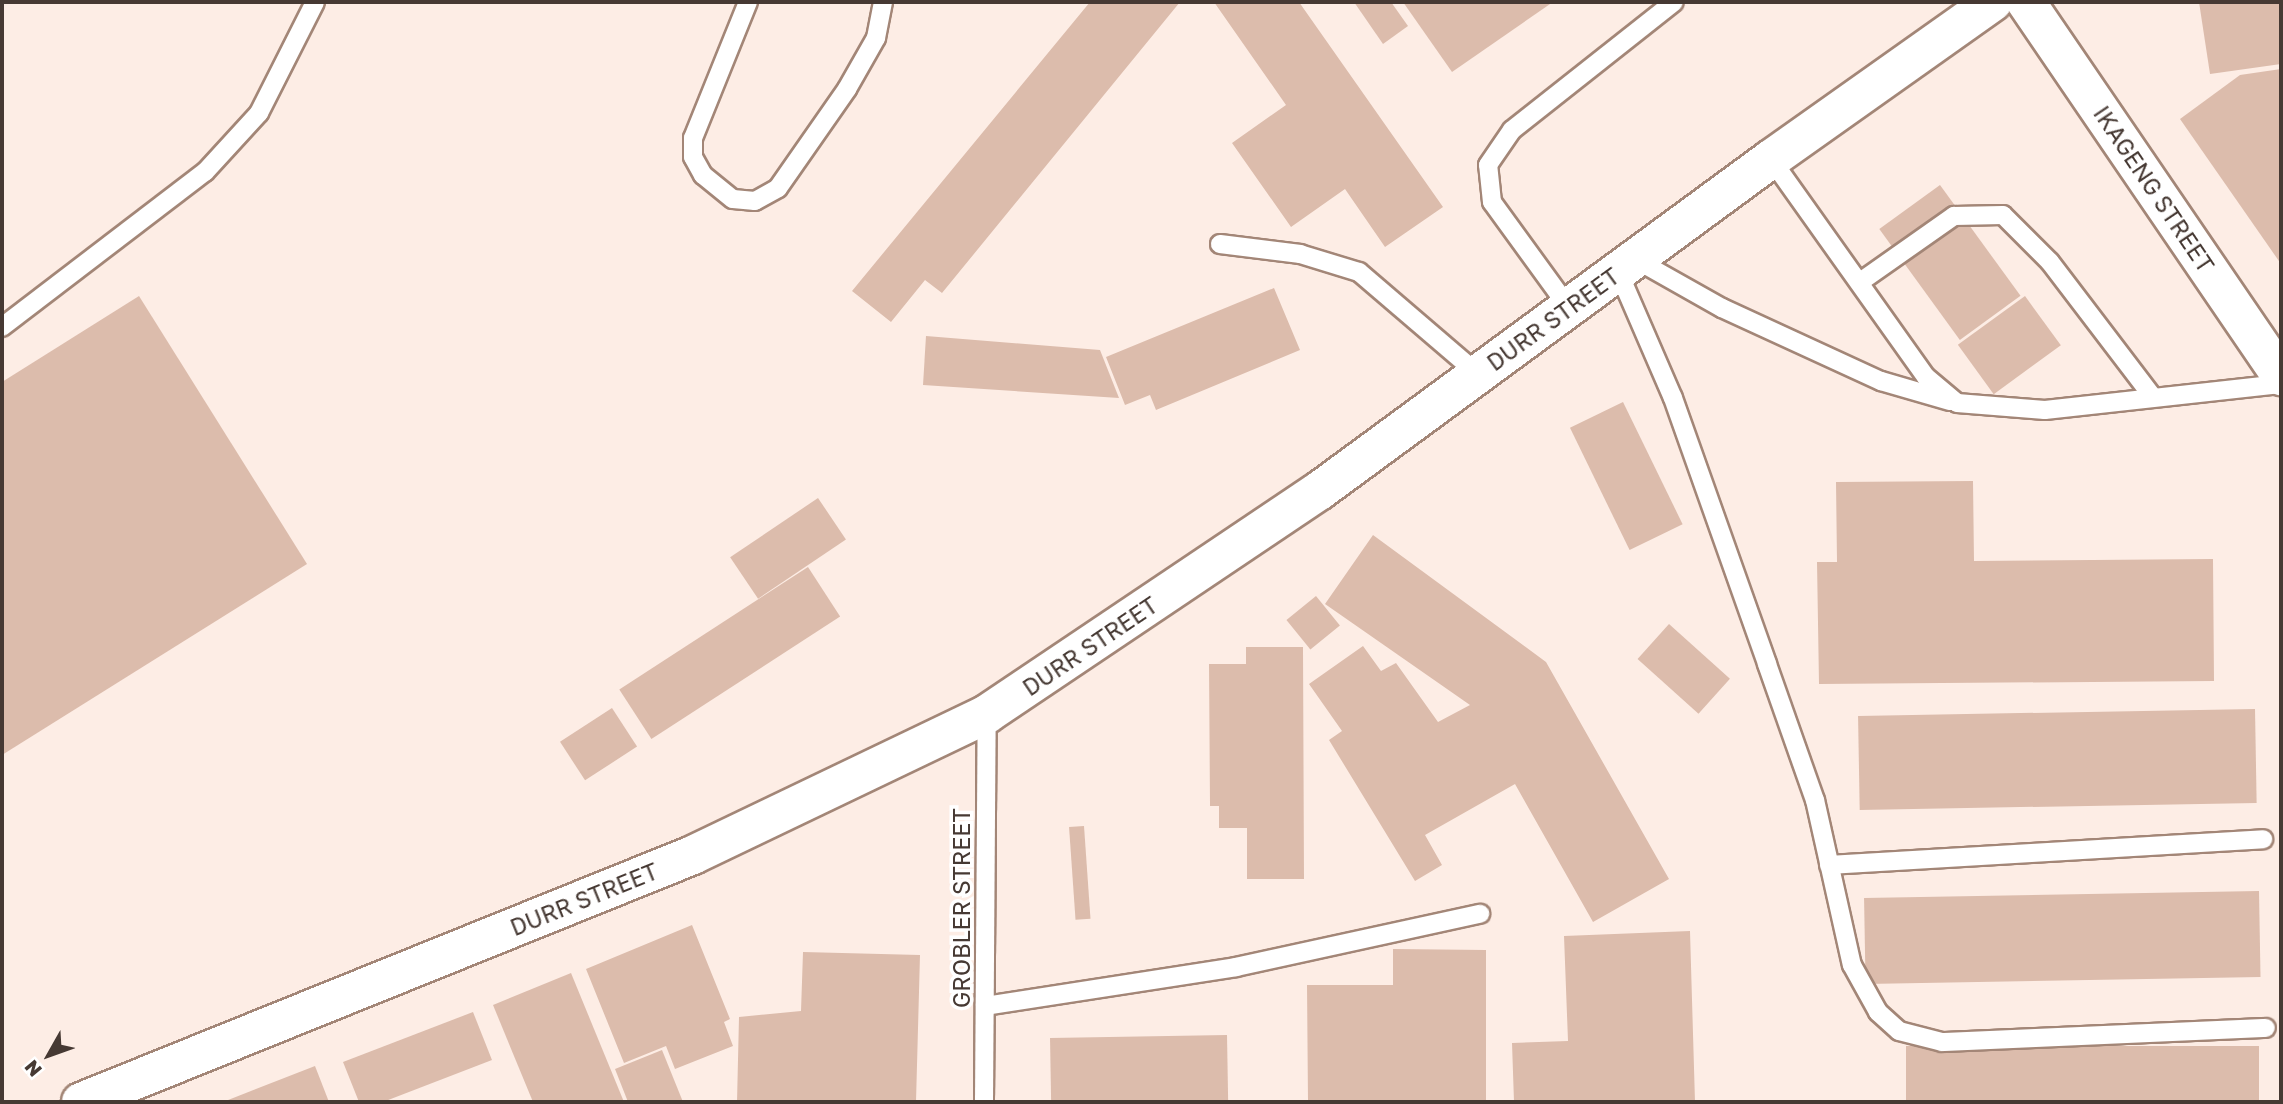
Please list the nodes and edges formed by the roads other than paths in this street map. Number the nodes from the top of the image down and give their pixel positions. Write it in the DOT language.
graph roads {
  1 [pos="315,2"];
  2 [pos="748,2"];
  3 [pos="883,2"];
  4 [pos="1674,2"];
  5 [pos="1993,2"];
  6 [pos="2026,2"];
  7 [pos="1771,159"];
  8 [pos="1220,244"];
  9 [pos="1626,265"];
  10 [pos="1860,282"];
  11 [pos="1569,308"];
  12 [pos="2,327"];
  13 [pos="1478,374"];
  14 [pos="2281,376"];
  15 [pos="2281,384"];
  16 [pos="2152,396"];
  17 [pos="1957,403"];
  18 [pos="987,714"];
  19 [pos="2263,839"];
  20 [pos="1829,865"];
  21 [pos="1480,914"];
  22 [pos="985,1006"];
  23 [pos="2266,1028"];
  24 [pos="81,1102"];
  25 [pos="984,1102"];
  1 -- 12 [label="lane"];
  2 -- 3 [label="lane"];
  4 -- 11 [label="lane"];
  5 -- 7 [label="street, DURR STREET"];
  6 -- 14 [label="street, IKAGENG STREET"];
  7 -- 9 [label="street, DURR STREET"];
  7 -- 10 [label="lane"];
  8 -- 13 [label="lane"];
  9 -- 11 [label="street, DURR STREET"];
  9 -- 17 [label="lane"];
  9 -- 20 [label="lane"];
  10 -- 16 [label="lane"];
  10 -- 17 [label="lane"];
  11 -- 13 [label="street, DURR STREET"];
  13 -- 18 [label="street, DURR STREET"];
  15 -- 16 [label="lane"];
  16 -- 17 [label="lane"];
  18 -- 22 [label="lane, GROBLER STREET"];
  18 -- 24 [label="street, DURR STREET"];
  19 -- 20 [label="lane"];
  20 -- 23 [label="lane"];
  21 -- 22 [label="lane"];
  22 -- 25 [label="lane, GROBLER STREET"];
}
